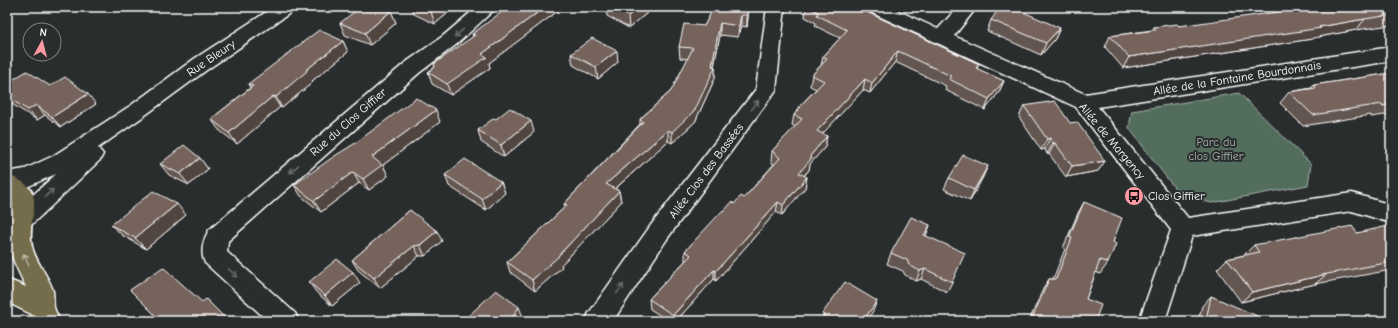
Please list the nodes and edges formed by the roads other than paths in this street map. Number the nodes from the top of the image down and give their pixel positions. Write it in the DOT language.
graph roads {
  1 [pos="286,7"];
  2 [pos="488,7"];
  3 [pos="776,7"];
  4 [pos="874,7"];
  5 [pos="968,7"];
  6 [pos="941,38"];
  7 [pos="1391,54"];
  8 [pos="1083,102"];
  9 [pos="137,111"];
  10 [pos="7,181"];
  11 [pos="7,184"];
  12 [pos="1391,214"];
  13 [pos="1183,228"];
  14 [pos="16,229"];
  15 [pos="7,290"];
  16 [pos="44,314"];
  17 [pos="286,321"];
  18 [pos="598,321"];
  19 [pos="1152,321"];
  1 -- 9 [label="street, Rue Bleury"];
  2 -- 17 [label="street, Rue du Clos Giffier, one-way"];
  18 -- 3 [label="street, Allée Clos des Bassées, one-way"];
  4 -- 6 [label="street, Allée de Margency"];
  5 -- 6 [label="street"];
  6 -- 8 [label="street, Allée de Margency"];
  7 -- 8 [label="street, Allée de la Fontaine Bourdonnais"];
  8 -- 13 [label="street, Allée de Margency"];
  9 -- 10 [label="street, Rue Bleury"];
  14 -- 9 [label="street, Rue Bleury, one-way"];
  11 -- 14 [label="main road"];
  12 -- 13 [label="street"];
  13 -- 19 [label="street"];
  16 -- 14 [label="main road, one-way"];
  15 -- 16 [label="main road"];
}
